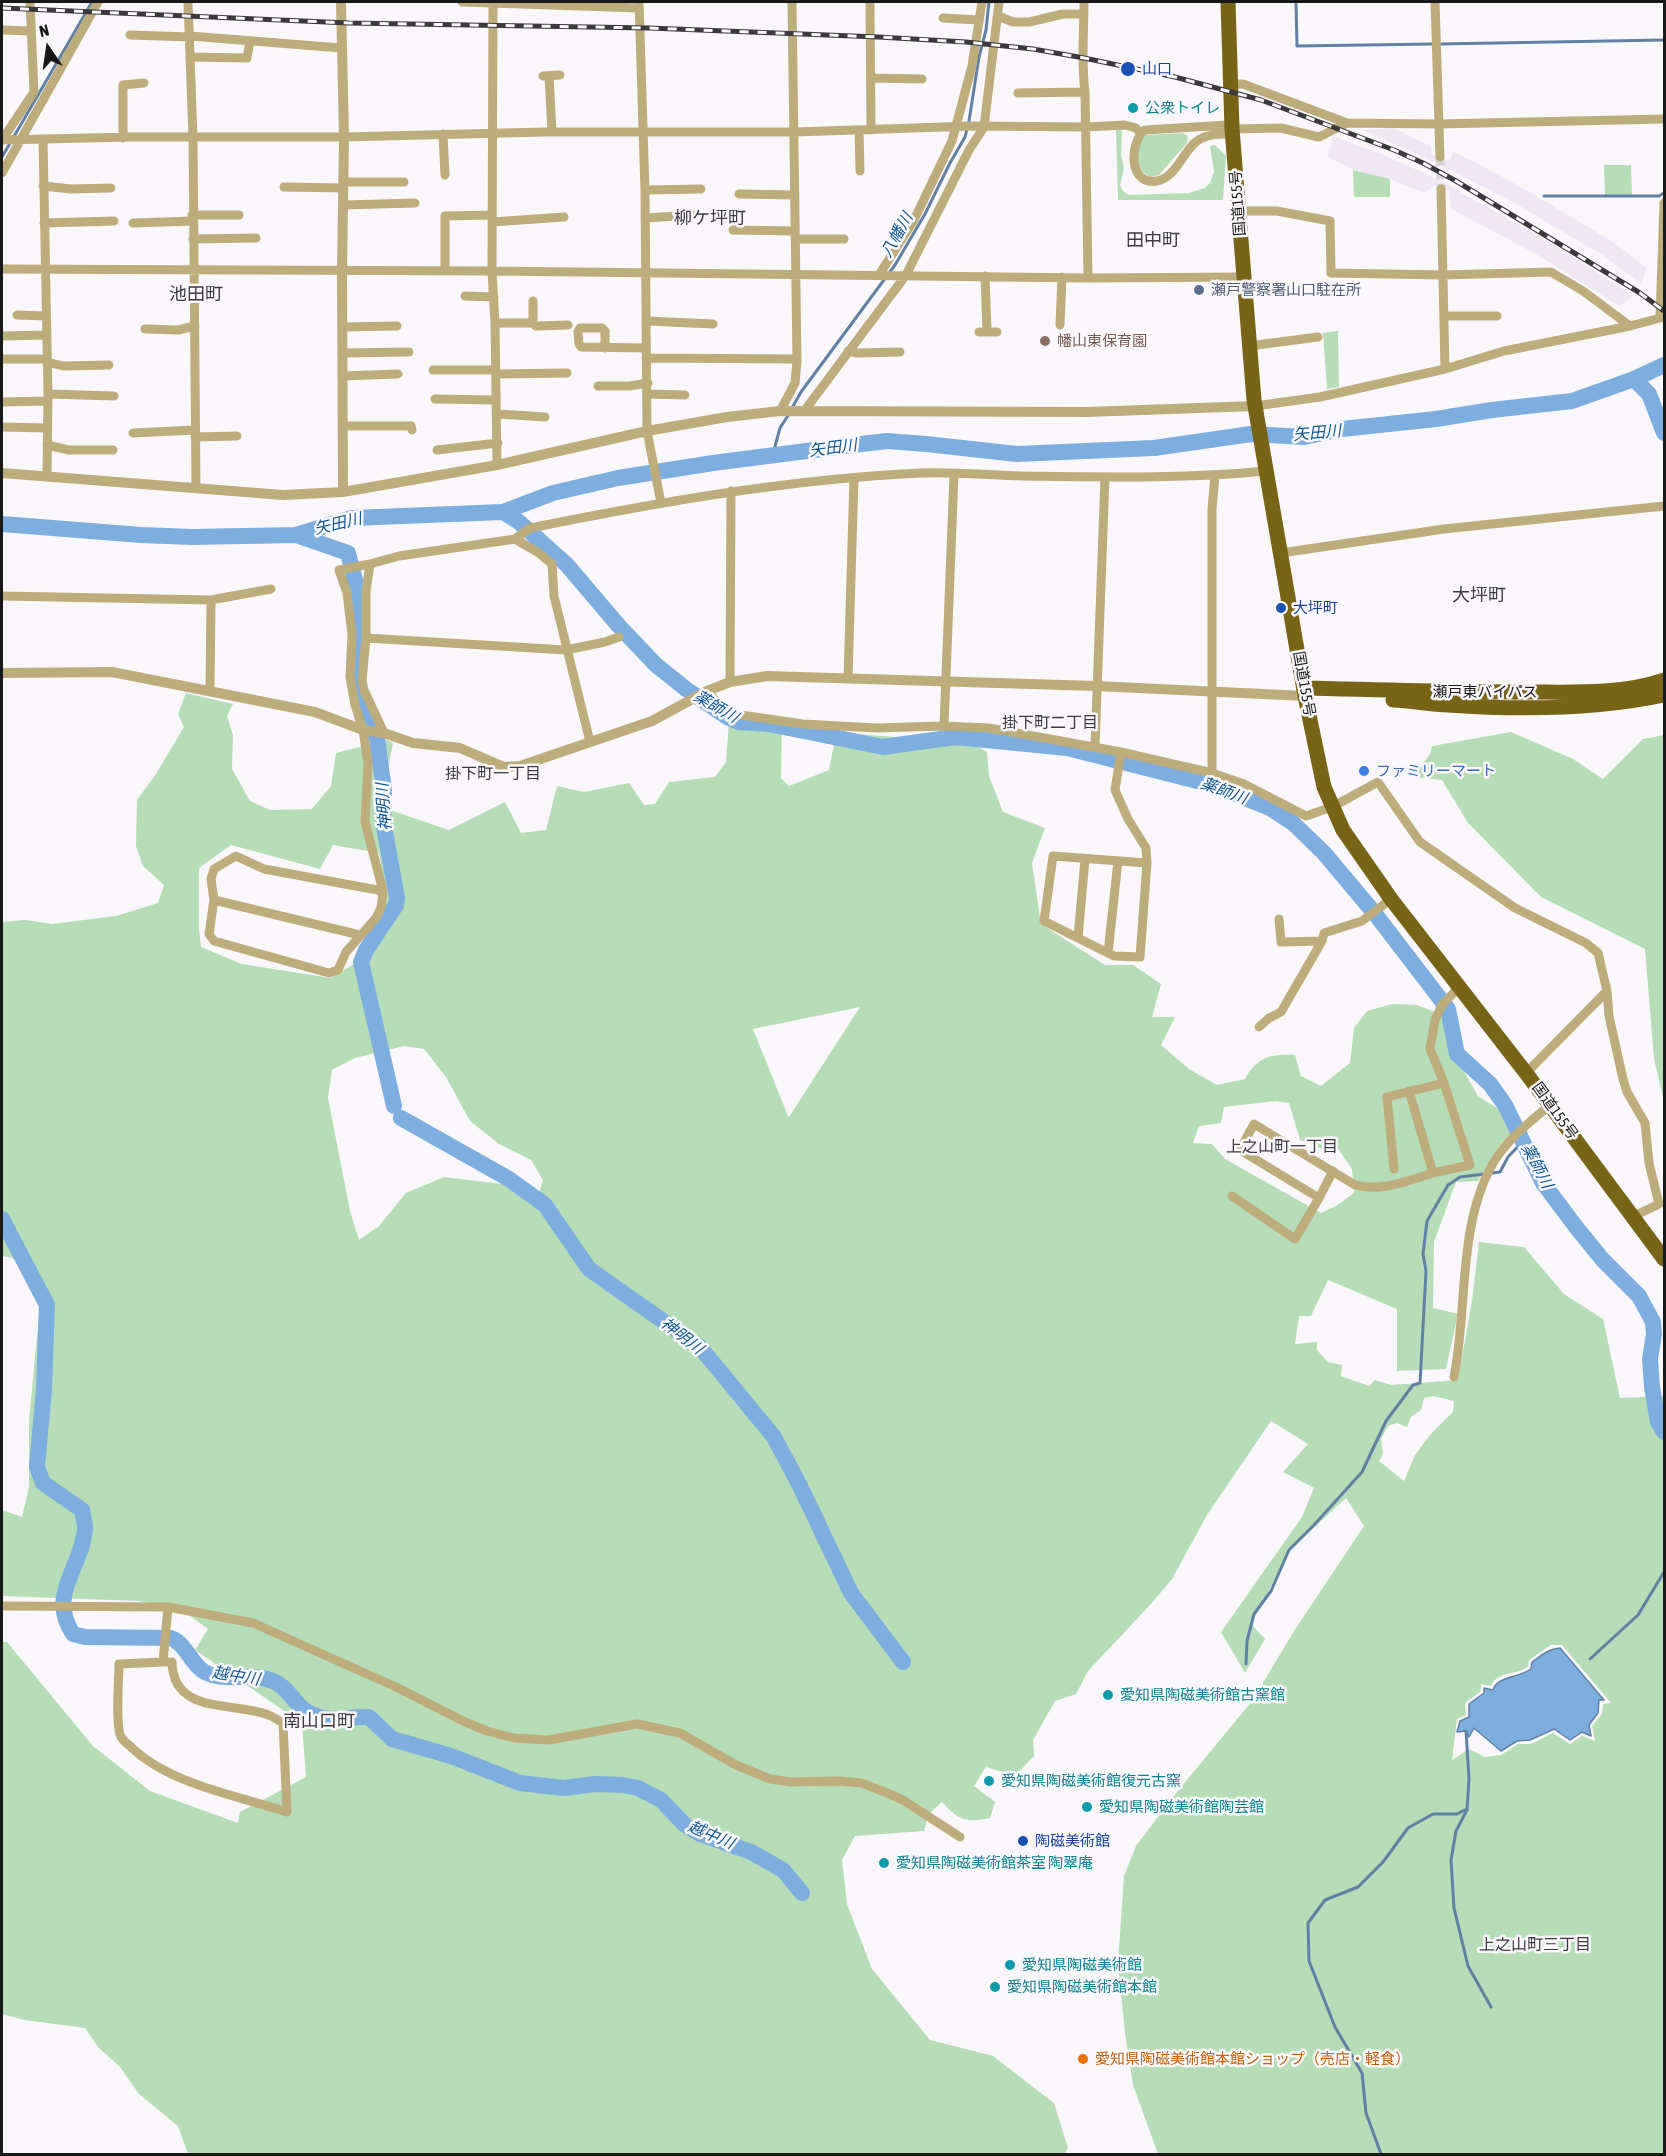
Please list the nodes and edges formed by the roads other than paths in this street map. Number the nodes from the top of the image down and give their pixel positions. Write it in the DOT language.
graph roads {
  1 [pos="30,2"];
  2 [pos="98,2"];
  3 [pos="188,2"];
  4 [pos="340,2"];
  5 [pos="462,2"];
  6 [pos="493,2"];
  7 [pos="792,2"];
  8 [pos="870,2"];
  9 [pos="982,2"];
  10 [pos="999,2"];
  11 [pos="1084,2"];
  12 [pos="1228,2"];
  13 [pos="1435,2"];
  14 [pos="639,5"];
  15 [pos="1084,14"];
  16 [pos="998,16"];
  17 [pos="943,18"];
  18 [pos="979,20"];
  19 [pos="2,30"];
  20 [pos="30,31"];
  21 [pos="130,35"];
  22 [pos="190,37"];
  23 [pos="250,41"];
  24 [pos="341,48"];
  25 [pos="190,57"];
  26 [pos="560,75"];
  27 [pos="872,78"];
  28 [pos="922,79"];
  29 [pos="144,83"];
  30 [pos="1231,84"];
  31 [pos="1085,92"];
  32 [pos="1018,93"];
  33 [pos="1665,119"];
  34 [pos="1347,123"];
  35 [pos="1438,124"];
  36 [pos="959,127"];
  37 [pos="984,127"];
  38 [pos="1086,127"];
  39 [pos="1232,129"];
  40 [pos="859,130"];
  41 [pos="871,130"];
  42 [pos="552,132"];
  43 [pos="795,132"];
  44 [pos="643,133"];
  45 [pos="1140,133"];
  46 [pos="443,134"];
  47 [pos="492,134"];
  48 [pos="344,137"];
  49 [pos="123,138"];
  50 [pos="193,138"];
  51 [pos="10,140"];
  52 [pos="43,140"];
  53 [pos="1440,157"];
  54 [pos="860,171"];
  55 [pos="2,173"];
  56 [pos="445,175"];
  57 [pos="404,183"];
  58 [pos="343,185"];
  59 [pos="44,186"];
  60 [pos="284,187"];
  61 [pos="111,188"];
  62 [pos="701,189"];
  63 [pos="1442,189"];
  64 [pos="645,190"];
  65 [pos="739,194"];
  66 [pos="795,195"];
  67 [pos="416,203"];
  68 [pos="1665,203"];
  69 [pos="344,205"];
  70 [pos="1238,211"];
  71 [pos="239,215"];
  72 [pos="695,215"];
  73 [pos="193,218"];
  74 [pos="564,218"];
  75 [pos="645,218"];
  76 [pos="492,219"];
  77 [pos="114,220"];
  78 [pos="44,223"];
  79 [pos="133,223"];
  80 [pos="733,230"];
  81 [pos="795,235"];
  82 [pos="256,238"];
  83 [pos="844,239"];
  84 [pos="193,240"];
  85 [pos="2,269"];
  86 [pos="45,269"];
  87 [pos="195,269"];
  88 [pos="342,271"];
  89 [pos="445,271"];
  90 [pos="492,271"];
  91 [pos="645,272"];
  92 [pos="795,275"];
  93 [pos="882,275"];
  94 [pos="901,275"];
  95 [pos="1443,275"];
  96 [pos="986,276"];
  97 [pos="1062,277"];
  98 [pos="1243,277"];
  99 [pos="1088,278"];
  100 [pos="465,297"];
  101 [pos="494,297"];
  102 [pos="533,301"];
  103 [pos="17,315"];
  104 [pos="46,316"];
  105 [pos="1444,316"];
  106 [pos="1497,316"];
  107 [pos="1663,317"];
  108 [pos="647,321"];
  109 [pos="495,323"];
  110 [pos="533,323"];
  111 [pos="712,324"];
  112 [pos="568,325"];
  113 [pos="1060,325"];
  114 [pos="195,326"];
  115 [pos="397,326"];
  116 [pos="1630,326"];
  117 [pos="342,327"];
  118 [pos="145,329"];
  119 [pos="987,332"];
  120 [pos="46,335"];
  121 [pos="2,336"];
  122 [pos="1317,337"];
  123 [pos="1248,346"];
  124 [pos="605,348"];
  125 [pos="409,351"];
  126 [pos="848,351"];
  127 [pos="900,352"];
  128 [pos="646,353"];
  129 [pos="342,354"];
  130 [pos="2,359"];
  131 [pos="797,359"];
  132 [pos="47,360"];
  133 [pos="109,365"];
  134 [pos="1445,369"];
  135 [pos="433,370"];
  136 [pos="496,372"];
  137 [pos="567,373"];
  138 [pos="398,374"];
  139 [pos="342,376"];
  140 [pos="648,383"];
  141 [pos="598,386"];
  142 [pos="648,394"];
  143 [pos="685,395"];
  144 [pos="114,396"];
  145 [pos="48,397"];
  146 [pos="435,399"];
  147 [pos="496,400"];
  148 [pos="2,402"];
  149 [pos="1255,409"];
  150 [pos="783,411"];
  151 [pos="802,411"];
  152 [pos="498,414"];
  153 [pos="545,417"];
  154 [pos="343,426"];
  155 [pos="2,428"];
  156 [pos="47,428"];
  157 [pos="412,430"];
  158 [pos="133,433"];
  159 [pos="195,433"];
  160 [pos="647,433"];
  161 [pos="237,436"];
  162 [pos="498,443"];
  163 [pos="47,444"];
  164 [pos="113,450"];
  165 [pos="437,450"];
  166 [pos="497,465"];
  167 [pos="1266,469"];
  168 [pos="2,473"];
  169 [pos="954,475"];
  170 [pos="47,476"];
  171 [pos="1215,476"];
  172 [pos="1105,477"];
  173 [pos="854,478"];
  174 [pos="196,487"];
  175 [pos="731,491"];
  176 [pos="343,492"];
  177 [pos="660,501"];
  178 [pos="1665,506"];
  179 [pos="515,539"];
  180 [pos="1281,553"];
  181 [pos="370,564"];
  182 [pos="271,590"];
  183 [pos="2,596"];
  184 [pos="211,600"];
  185 [pos="619,637"];
  186 [pos="366,638"];
  187 [pos="566,650"];
  188 [pos="2,674"];
  189 [pos="848,678"];
  190 [pos="1665,680"];
  191 [pos="730,682"];
  192 [pos="947,682"];
  193 [pos="1096,686"];
  194 [pos="210,691"];
  195 [pos="707,691"];
  196 [pos="1305,692"];
  197 [pos="1212,693"];
  198 [pos="1665,695"];
  199 [pos="945,726"];
  200 [pos="363,730"];
  201 [pos="384,733"];
  202 [pos="590,742"];
  203 [pos="1095,746"];
  204 [pos="1121,752"];
  205 [pos="1212,773"];
  206 [pos="1332,807"];
  207 [pos="1085,859"];
  208 [pos="1118,861"];
  209 [pos="1147,864"];
  210 [pos="383,891"];
  211 [pos="1391,899"];
  212 [pos="214,900"];
  213 [pos="1280,919"];
  214 [pos="360,934"];
  215 [pos="1078,938"];
  216 [pos="1322,941"];
  217 [pos="1108,953"];
  218 [pos="1460,986"];
  219 [pos="1606,992"];
  220 [pos="1258,1027"];
  221 [pos="1526,1073"];
  222 [pos="1444,1083"];
  223 [pos="1409,1091"];
  224 [pos="1550,1105"];
  225 [pos="1394,1169"];
  226 [pos="1333,1171"];
  227 [pos="1433,1173"];
  228 [pos="1232,1196"];
  229 [pos="1319,1198"];
  230 [pos="1632,1217"];
  231 [pos="1665,1259"];
  232 [pos="1454,1377"];
  233 [pos="2,1606"];
  234 [pos="168,1607"];
  235 [pos="163,1662"];
  236 [pos="960,1838"];
  1 -- 20 [label="street"];
  2 -- 51 [label="street"];
  3 -- 22 [label="street"];
  4 -- 24 [label="street"];
  5 -- 6 [label="street"];
  6 -- 14 [label="street"];
  6 -- 47 [label="street"];
  7 -- 43 [label="street"];
  8 -- 27 [label="street"];
  9 -- 18 [label="street"];
  10 -- 16 [label="street"];
  11 -- 15 [label="street"];
  12 -- 30 [label="highway, 国道155号"];
  13 -- 35 [label="street"];
  14 -- 44 [label="street"];
  15 -- 16 [label="street"];
  15 -- 31 [label="street"];
  16 -- 37 [label="street"];
  17 -- 18 [label="street"];
  18 -- 36 [label="street"];
  19 -- 20 [label="street"];
  20 -- 51 [label="street"];
  21 -- 22 [label="street"];
  22 -- 23 [label="street"];
  22 -- 25 [label="street"];
  23 -- 24 [label="street"];
  23 -- 25 [label="street"];
  24 -- 48 [label="street"];
  25 -- 50 [label="street"];
  26 -- 42 [label="street"];
  27 -- 28 [label="street"];
  27 -- 41 [label="street"];
  29 -- 49 [label="street"];
  30 -- 34 [label="street"];
  30 -- 39 [label="highway, 国道155号"];
  31 -- 32 [label="street"];
  31 -- 38 [label="street"];
  33 -- 35 [label="street"];
  34 -- 35 [label="street"];
  34 -- 39 [label="street"];
  35 -- 53 [label="street"];
  36 -- 37 [label="street"];
  36 -- 41 [label="street"];
  36 -- 93 [label="street"];
  37 -- 38 [label="street"];
  37 -- 94 [label="street"];
  38 -- 45 [label="street"];
  38 -- 99 [label="street"];
  39 -- 45 [label="street"];
  39 -- 45 [label="street"];
  39 -- 70 [label="highway, 国道155号"];
  40 -- 41 [label="street"];
  40 -- 43 [label="street"];
  40 -- 54 [label="street"];
  42 -- 44 [label="street"];
  42 -- 47 [label="street"];
  43 -- 44 [label="street"];
  43 -- 66 [label="street"];
  44 -- 64 [label="street"];
  46 -- 47 [label="street"];
  46 -- 48 [label="street"];
  46 -- 56 [label="street"];
  47 -- 76 [label="street"];
  48 -- 50 [label="street"];
  48 -- 58 [label="street"];
  49 -- 50 [label="street"];
  49 -- 52 [label="street"];
  50 -- 73 [label="street"];
  51 -- 52 [label="street"];
  51 -- 55 [label="street"];
  52 -- 59 [label="street"];
  57 -- 58 [label="street"];
  58 -- 60 [label="street"];
  58 -- 69 [label="street"];
  59 -- 61 [label="street"];
  59 -- 78 [label="street"];
  62 -- 64 [label="street"];
  63 -- 95 [label="street"];
  64 -- 75 [label="street"];
  65 -- 66 [label="street"];
  66 -- 81 [label="street"];
  67 -- 69 [label="street"];
  68 -- 107 [label="street"];
  69 -- 88 [label="street"];
  70 -- 95 [label="street"];
  70 -- 98 [label="highway, 国道155号"];
  71 -- 73 [label="street"];
  72 -- 75 [label="street"];
  73 -- 79 [label="street"];
  73 -- 84 [label="street"];
  74 -- 76 [label="street"];
  75 -- 91 [label="street"];
  76 -- 89 [label="street"];
  76 -- 90 [label="street"];
  77 -- 78 [label="street"];
  78 -- 86 [label="street"];
  80 -- 81 [label="street"];
  81 -- 83 [label="street"];
  81 -- 92 [label="street"];
  82 -- 84 [label="street"];
  84 -- 87 [label="street"];
  85 -- 86 [label="street"];
  86 -- 87 [label="street"];
  86 -- 104 [label="street"];
  87 -- 88 [label="street"];
  87 -- 114 [label="street"];
  88 -- 89 [label="street"];
  88 -- 117 [label="street"];
  89 -- 90 [label="street"];
  90 -- 91 [label="street"];
  90 -- 101 [label="street"];
  91 -- 92 [label="street"];
  91 -- 108 [label="street"];
  92 -- 93 [label="street"];
  92 -- 131 [label="street"];
  93 -- 94 [label="street"];
  94 -- 96 [label="street"];
  94 -- 126 [label="street"];
  95 -- 105 [label="street"];
  95 -- 116 [label="street"];
  96 -- 97 [label="street"];
  96 -- 119 [label="street"];
  97 -- 99 [label="street"];
  97 -- 113 [label="street"];
  98 -- 99 [label="street"];
  98 -- 123 [label="highway, 国道155号"];
  100 -- 101 [label="street"];
  101 -- 109 [label="street"];
  102 -- 110 [label="street"];
  103 -- 104 [label="street"];
  104 -- 120 [label="street"];
  105 -- 106 [label="street"];
  105 -- 134 [label="street"];
  107 -- 116 [label="street"];
  108 -- 111 [label="street"];
  108 -- 128 [label="street"];
  109 -- 110 [label="street"];
  109 -- 136 [label="street"];
  110 -- 112 [label="street"];
  114 -- 118 [label="street"];
  114 -- 159 [label="street"];
  115 -- 117 [label="street"];
  116 -- 134 [label="street"];
  117 -- 129 [label="street"];
  120 -- 121 [label="street"];
  120 -- 132 [label="street"];
  122 -- 123 [label="street"];
  123 -- 149 [label="highway, 国道155号"];
  124 -- 128 [label="street"];
  125 -- 129 [label="street"];
  126 -- 127 [label="street"];
  126 -- 151 [label="street"];
  128 -- 131 [label="street"];
  128 -- 140 [label="street"];
  129 -- 139 [label="street"];
  130 -- 132 [label="street"];
  131 -- 150 [label="street"];
  132 -- 133 [label="street"];
  132 -- 145 [label="street"];
  134 -- 149 [label="street"];
  135 -- 136 [label="street"];
  136 -- 137 [label="street"];
  136 -- 147 [label="street"];
  138 -- 139 [label="street"];
  139 -- 154 [label="street"];
  140 -- 141 [label="street"];
  140 -- 142 [label="street"];
  142 -- 143 [label="street"];
  142 -- 160 [label="street"];
  144 -- 145 [label="street"];
  145 -- 148 [label="street"];
  145 -- 156 [label="street"];
  146 -- 147 [label="street"];
  147 -- 152 [label="street"];
  149 -- 151 [label="street"];
  149 -- 167 [label="highway, 国道155号"];
  150 -- 151 [label="street"];
  150 -- 160 [label="street"];
  152 -- 153 [label="street"];
  152 -- 162 [label="street"];
  154 -- 157 [label="street"];
  154 -- 176 [label="street"];
  155 -- 156 [label="street"];
  156 -- 163 [label="street"];
  158 -- 159 [label="street"];
  159 -- 161 [label="street"];
  159 -- 174 [label="street"];
  160 -- 166 [label="street"];
  160 -- 177 [label="street"];
  162 -- 165 [label="street"];
  162 -- 166 [label="street"];
  163 -- 164 [label="street"];
  163 -- 170 [label="street"];
  166 -- 176 [label="street"];
  167 -- 171 [label="street"];
  167 -- 180 [label="highway, 国道155号"];
  168 -- 170 [label="street"];
  169 -- 172 [label="street"];
  169 -- 173 [label="street"];
  169 -- 192 [label="street"];
  170 -- 174 [label="street"];
  171 -- 172 [label="street"];
  171 -- 197 [label="street"];
  172 -- 193 [label="street"];
  173 -- 175 [label="street"];
  173 -- 189 [label="street"];
  174 -- 176 [label="street"];
  175 -- 177 [label="street"];
  175 -- 191 [label="street"];
  177 -- 179 [label="street"];
  178 -- 180 [label="street"];
  179 -- 181 [label="street"];
  179 -- 187 [label="street"];
  180 -- 196 [label="highway, 国道155号"];
  181 -- 186 [label="street"];
  181 -- 200 [label="street"];
  182 -- 184 [label="street"];
  183 -- 184 [label="street"];
  184 -- 194 [label="street"];
  185 -- 187 [label="street"];
  186 -- 187 [label="street"];
  186 -- 201 [label="street"];
  187 -- 202 [label="street"];
  188 -- 194 [label="street"];
  189 -- 191 [label="street"];
  189 -- 192 [label="street"];
  190 -- 196 [label="highway, 瀬戸東バイパス"];
  191 -- 195 [label="street"];
  192 -- 193 [label="street"];
  192 -- 199 [label="street"];
  193 -- 197 [label="street"];
  193 -- 203 [label="street"];
  194 -- 200 [label="street"];
  195 -- 199 [label="street"];
  195 -- 202 [label="street"];
  196 -- 197 [label="street"];
  196 -- 198 [label="highway, 瀬戸東バイパス"];
  196 -- 206 [label="highway, 国道155号"];
  197 -- 205 [label="street"];
  199 -- 203 [label="street"];
  200 -- 201 [label="street"];
  200 -- 210 [label="street"];
  201 -- 202 [label="street"];
  203 -- 204 [label="street"];
  204 -- 205 [label="street"];
  204 -- 209 [label="street"];
  205 -- 206 [label="street"];
  206 -- 211 [label="highway, 国道155号"];
  206 -- 219 [label="street"];
  207 -- 208 [label="street"];
  207 -- 215 [label="street"];
  207 -- 215 [label="street"];
  208 -- 209 [label="street"];
  208 -- 217 [label="street"];
  209 -- 217 [label="street"];
  210 -- 212 [label="street"];
  210 -- 214 [label="street"];
  211 -- 216 [label="street"];
  211 -- 218 [label="highway, 国道155号"];
  212 -- 214 [label="street"];
  212 -- 214 [label="street"];
  213 -- 216 [label="street"];
  215 -- 217 [label="street"];
  216 -- 220 [label="street"];
  218 -- 221 [label="highway, 国道155号"];
  218 -- 222 [label="street"];
  219 -- 221 [label="street"];
  219 -- 230 [label="street"];
  221 -- 224 [label="highway, 国道155号"];
  222 -- 223 [label="street"];
  222 -- 227 [label="street"];
  223 -- 225 [label="street"];
  223 -- 227 [label="street"];
  224 -- 230 [label="highway, 国道155号"];
  224 -- 232 [label="street"];
  226 -- 227 [label="street"];
  226 -- 229 [label="street"];
  226 -- 229 [label="street"];
  228 -- 229 [label="street"];
  230 -- 231 [label="highway, 国道155号"];
  233 -- 234 [label="street"];
  234 -- 235 [label="street"];
  234 -- 236 [label="street"];
  235 -- 235 [label="street"];
}
